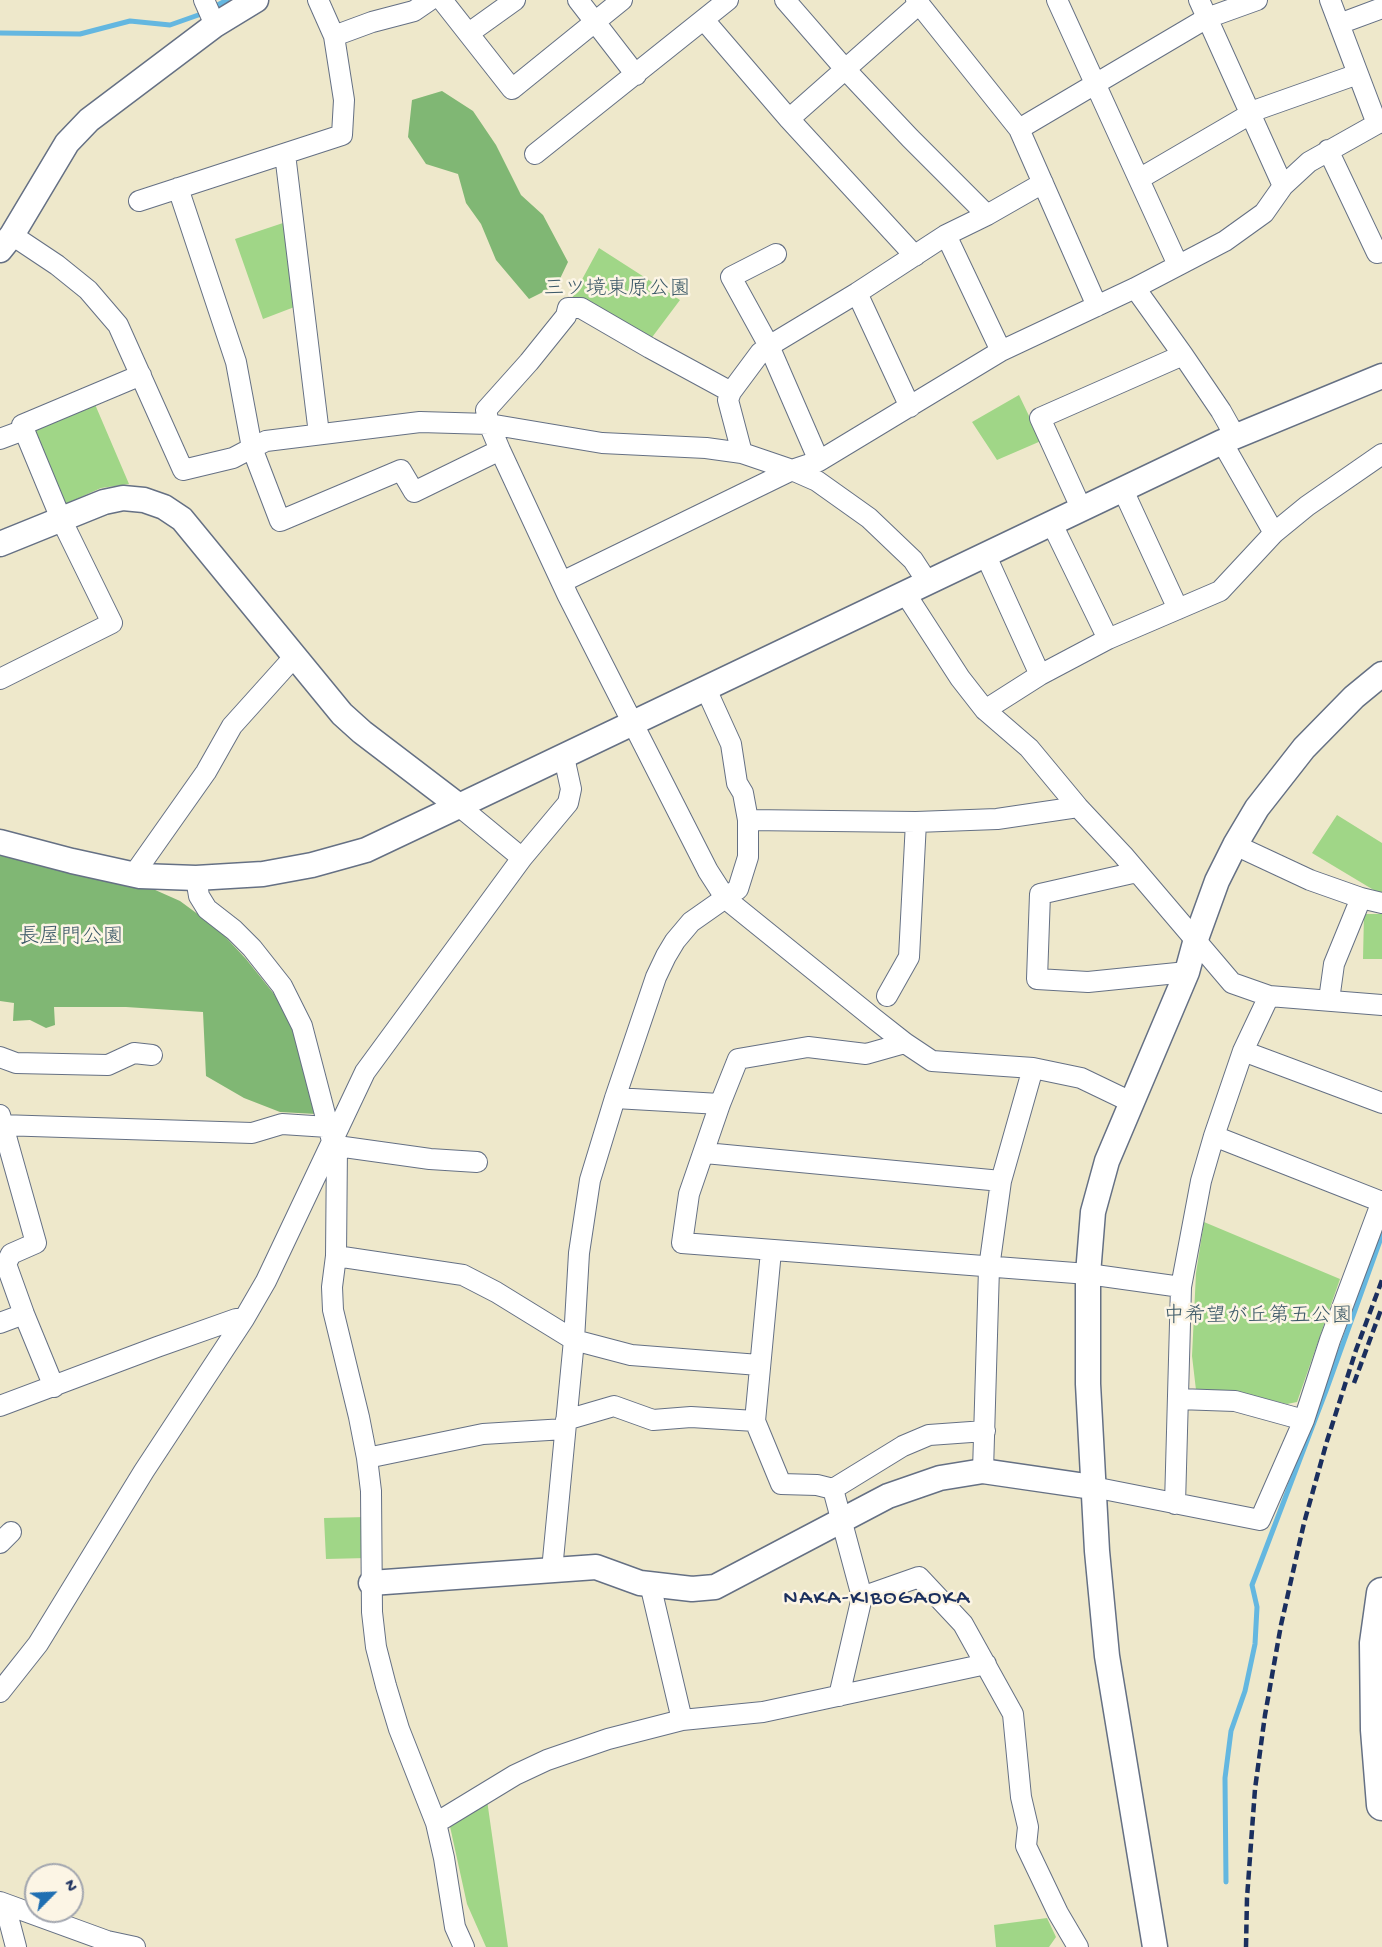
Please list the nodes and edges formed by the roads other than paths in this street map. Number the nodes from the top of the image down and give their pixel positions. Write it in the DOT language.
graph roads {
  1 [pos="204,0"];
  2 [pos="256,0"];
  3 [pos="318,0"];
  4 [pos="430,0"];
  5 [pos="442,0"];
  6 [pos="515,0"];
  7 [pos="578,0"];
  8 [pos="622,0"];
  9 [pos="728,0"];
  10 [pos="1057,0"];
  11 [pos="1257,0"];
  12 [pos="1330,0"];
  13 [pos="917,2"];
  14 [pos="797,4"];
  15 [pos="1382,8"];
  16 [pos="1203,9"];
  17 [pos="704,20"];
  18 [pos="595,22"];
  19 [pos="1339,24"];
  20 [pos="215,25"];
  21 [pos="469,33"];
  22 [pos="334,36"];
  23 [pos="845,69"];
  24 [pos="1358,74"];
  25 [pos="636,75"];
  26 [pos="1096,85"];
  27 [pos="1250,113"];
  28 [pos="789,119"];
  29 [pos="1379,122"];
  30 [pos="1019,129"];
  31 [pos="1328,150"];
  32 [pos="285,154"];
  33 [pos="535,154"];
  34 [pos="1139,179"];
  35 [pos="1043,183"];
  36 [pos="1283,186"];
  37 [pos="178,188"];
  38 [pos="138,201"];
  39 [pos="987,215"];
  40 [pos="946,235"];
  41 [pos="6,242"];
  42 [pos="1382,252"];
  43 [pos="776,254"];
  44 [pos="915,256"];
  45 [pos="1178,265"];
  46 [pos="1135,288"];
  47 [pos="857,293"];
  48 [pos="1097,306"];
  49 [pos="769,346"];
  50 [pos="1001,351"];
  51 [pos="1183,355"];
  52 [pos="141,375"];
  53 [pos="1382,376"];
  54 [pos="731,392"];
  55 [pos="910,407"];
  56 [pos="489,424"];
  57 [pos="24,430"];
  58 [pos="319,434"];
  59 [pos="0,439"];
  60 [pos="1228,439"];
  61 [pos="252,448"];
  62 [pos="500,450"];
  63 [pos="742,453"];
  64 [pos="1382,454"];
  65 [pos="819,461"];
  66 [pos="792,470"];
  67 [pos="1123,490"];
  68 [pos="1082,510"];
  69 [pos="61,519"];
  70 [pos="1052,524"];
  71 [pos="1274,533"];
  72 [pos="0,544"];
  73 [pos="986,556"];
  74 [pos="562,582"];
  75 [pos="928,583"];
  76 [pos="905,593"];
  77 [pos="1178,609"];
  78 [pos="1108,639"];
  79 [pos="294,657"];
  80 [pos="1382,674"];
  81 [pos="1040,675"];
  82 [pos="0,679"];
  83 [pos="706,688"];
  84 [pos="985,710"];
  85 [pos="634,723"];
  86 [pos="564,757"];
  87 [pos="459,806"];
  88 [pos="1077,807"];
  89 [pos="748,820"];
  90 [pos="916,822"];
  91 [pos="0,842"];
  92 [pos="1235,845"];
  93 [pos="522,858"];
  94 [pos="1137,872"];
  95 [pos="134,874"];
  96 [pos="196,878"];
  97 [pos="1361,898"];
  98 [pos="726,899"];
  99 [pos="1382,903"];
  100 [pos="1196,939"];
  101 [pos="1187,972"];
  102 [pos="1269,996"];
  103 [pos="1329,1000"];
  104 [pos="1382,1005"];
  105 [pos="880,1006"];
  106 [pos="905,1043"];
  107 [pos="1243,1051"];
  108 [pos="152,1055"];
  109 [pos="0,1058"];
  110 [pos="1033,1068"];
  111 [pos="615,1098"];
  112 [pos="1131,1102"];
  113 [pos="1382,1103"];
  114 [pos="720,1104"];
  115 [pos="1,1121"];
  116 [pos="1214,1136"];
  117 [pos="333,1138"];
  118 [pos="705,1153"];
  119 [pos="477,1162"];
  120 [pos="1001,1181"];
  121 [pos="1382,1201"];
  122 [pos="771,1251"];
  123 [pos="336,1256"];
  124 [pos="3,1265"];
  125 [pos="989,1268"];
  126 [pos="1088,1274"];
  127 [pos="1181,1287"];
  128 [pos="24,1314"];
  129 [pos="244,1319"];
  130 [pos="0,1323"];
  131 [pos="574,1340"];
  132 [pos="759,1365"];
  133 [pos="54,1387"];
  134 [pos="1178,1399"];
  135 [pos="0,1406"];
  136 [pos="1304,1420"];
  137 [pos="755,1421"];
  138 [pos="566,1424"];
  139 [pos="985,1431"];
  140 [pos="367,1458"];
  141 [pos="983,1472"];
  142 [pos="1093,1487"];
  143 [pos="833,1489"];
  144 [pos="1175,1504"];
  145 [pos="842,1520"];
  146 [pos="552,1570"];
  147 [pos="371,1583"];
  148 [pos="650,1584"];
  149 [pos="1382,1593"];
  150 [pos="862,1597"];
  151 [pos="986,1664"];
  152 [pos="0,1692"];
  153 [pos="839,1696"];
  154 [pos="682,1720"];
  155 [pos="1382,1805"];
  156 [pos="436,1823"];
  157 [pos="2,1906"];
  158 [pos="16,1947"];
  159 [pos="135,1947"];
  160 [pos="464,1947"];
  161 [pos="1078,1947"];
  162 [pos="1155,1947"];
  1 -- 20 [label="street"];
  2 -- 20 [label="street"];
  3 -- 22 [label="street"];
  4 -- 22 [label="street"];
  5 -- 21 [label="street"];
  6 -- 21 [label="street"];
  7 -- 18 [label="street"];
  8 -- 18 [label="street"];
  9 -- 17 [label="street"];
  10 -- 26 [label="street"];
  11 -- 16 [label="street"];
  12 -- 19 [label="street"];
  13 -- 23 [label="street"];
  13 -- 30 [label="street"];
  14 -- 23 [label="street"];
  15 -- 19 [label="street"];
  16 -- 26 [label="street"];
  16 -- 27 [label="street"];
  17 -- 25 [label="street"];
  17 -- 28 [label="street"];
  18 -- 21 [label="street"];
  18 -- 25 [label="street"];
  19 -- 24 [label="street"];
  20 -- 41 [label="street"];
  22 -- 32 [label="street"];
  23 -- 28 [label="street"];
  23 -- 39 [label="street"];
  24 -- 27 [label="street"];
  24 -- 29 [label="street"];
  25 -- 33 [label="street"];
  26 -- 30 [label="street"];
  26 -- 34 [label="street"];
  27 -- 34 [label="street"];
  27 -- 36 [label="street"];
  28 -- 44 [label="street"];
  29 -- 31 [label="street"];
  30 -- 35 [label="street"];
  31 -- 36 [label="street"];
  31 -- 42 [label="street"];
  32 -- 37 [label="street"];
  32 -- 58 [label="street"];
  34 -- 45 [label="street"];
  35 -- 39 [label="street"];
  35 -- 48 [label="street"];
  36 -- 45 [label="street"];
  37 -- 38 [label="street"];
  37 -- 61 [label="street"];
  39 -- 40 [label="street"];
  40 -- 44 [label="street"];
  40 -- 50 [label="street"];
  41 -- 52 [label="street"];
  43 -- 49 [label="street"];
  44 -- 47 [label="street"];
  45 -- 46 [label="street"];
  46 -- 48 [label="street"];
  46 -- 51 [label="street"];
  47 -- 49 [label="street"];
  47 -- 55 [label="street"];
  48 -- 50 [label="street"];
  49 -- 54 [label="street"];
  49 -- 65 [label="street"];
  50 -- 55 [label="street"];
  51 -- 60 [label="street"];
  51 -- 68 [label="street"];
  52 -- 57 [label="street"];
  52 -- 61 [label="street"];
  53 -- 60 [label="street"];
  54 -- 56 [label="street"];
  54 -- 63 [label="street"];
  55 -- 65 [label="street"];
  56 -- 58 [label="street"];
  56 -- 62 [label="street"];
  56 -- 63 [label="street"];
  57 -- 59 [label="street"];
  57 -- 69 [label="street"];
  58 -- 61 [label="street"];
  60 -- 67 [label="street"];
  60 -- 71 [label="street"];
  61 -- 62 [label="street"];
  62 -- 74 [label="street"];
  63 -- 66 [label="street"];
  64 -- 71 [label="street"];
  65 -- 66 [label="street"];
  66 -- 74 [label="street"];
  66 -- 75 [label="street"];
  67 -- 68 [label="street"];
  67 -- 77 [label="street"];
  68 -- 70 [label="street"];
  69 -- 72 [label="street"];
  69 -- 79 [label="street"];
  69 -- 82 [label="street"];
  70 -- 73 [label="street"];
  70 -- 78 [label="street"];
  71 -- 77 [label="street"];
  73 -- 75 [label="street"];
  73 -- 81 [label="street"];
  74 -- 85 [label="street"];
  75 -- 76 [label="street"];
  76 -- 83 [label="street"];
  76 -- 84 [label="street"];
  77 -- 78 [label="street"];
  78 -- 81 [label="street"];
  79 -- 87 [label="street"];
  79 -- 95 [label="street"];
  80 -- 92 [label="street"];
  81 -- 84 [label="street"];
  83 -- 85 [label="street"];
  83 -- 89 [label="street"];
  84 -- 88 [label="street"];
  85 -- 86 [label="street"];
  85 -- 98 [label="street"];
  86 -- 87 [label="street"];
  86 -- 93 [label="street"];
  87 -- 93 [label="street"];
  87 -- 96 [label="street"];
  88 -- 90 [label="street"];
  88 -- 94 [label="street"];
  89 -- 90 [label="street"];
  89 -- 98 [label="street"];
  90 -- 105 [label="street"];
  91 -- 95 [label="street"];
  92 -- 97 [label="street"];
  92 -- 100 [label="street"];
  93 -- 117 [label="street"];
  94 -- 100 [label="street"];
  94 -- 101 [label="street"];
  95 -- 96 [label="street"];
  96 -- 117 [label="street"];
  97 -- 99 [label="street"];
  97 -- 103 [label="street"];
  98 -- 105 [label="street"];
  98 -- 111 [label="street"];
  100 -- 101 [label="street"];
  100 -- 102 [label="street"];
  101 -- 112 [label="street"];
  102 -- 103 [label="street"];
  102 -- 107 [label="street"];
  103 -- 104 [label="street"];
  105 -- 106 [label="street"];
  106 -- 110 [label="street"];
  106 -- 114 [label="street"];
  107 -- 113 [label="street"];
  107 -- 116 [label="street"];
  108 -- 109 [label="street"];
  110 -- 112 [label="street"];
  110 -- 120 [label="street"];
  111 -- 114 [label="street"];
  111 -- 131 [label="street"];
  112 -- 126 [label="street"];
  114 -- 118 [label="street"];
  115 -- 117 [label="street"];
  115 -- 124 [label="street"];
  116 -- 121 [label="street"];
  116 -- 127 [label="street"];
  117 -- 119 [label="street"];
  117 -- 123 [label="street"];
  117 -- 129 [label="street"];
  118 -- 120 [label="street"];
  118 -- 122 [label="street"];
  120 -- 125 [label="street"];
  121 -- 136 [label="street"];
  122 -- 125 [label="street"];
  122 -- 132 [label="street"];
  123 -- 131 [label="street"];
  123 -- 140 [label="street"];
  124 -- 128 [label="street"];
  125 -- 126 [label="street"];
  125 -- 139 [label="street"];
  126 -- 127 [label="street"];
  126 -- 142 [label="street"];
  127 -- 134 [label="street"];
  128 -- 130 [label="street"];
  128 -- 133 [label="street"];
  129 -- 133 [label="street"];
  129 -- 152 [label="street"];
  131 -- 132 [label="street"];
  131 -- 138 [label="street"];
  132 -- 137 [label="street"];
  133 -- 135 [label="street"];
  134 -- 136 [label="street"];
  134 -- 144 [label="street"];
  136 -- 144 [label="street"];
  137 -- 138 [label="street"];
  137 -- 143 [label="street"];
  138 -- 140 [label="street"];
  138 -- 146 [label="street"];
  139 -- 141 [label="street"];
  139 -- 143 [label="street"];
  140 -- 147 [label="street"];
  141 -- 142 [label="street"];
  141 -- 145 [label="street"];
  142 -- 144 [label="street"];
  142 -- 162 [label="street"];
  143 -- 145 [label="street"];
  145 -- 148 [label="street"];
  145 -- 150 [label="street"];
  146 -- 147 [label="street"];
  146 -- 148 [label="street"];
  147 -- 156 [label="street"];
  148 -- 154 [label="street"];
  149 -- 155 [label="main road"];
  150 -- 151 [label="street"];
  150 -- 153 [label="street"];
  151 -- 153 [label="street"];
  151 -- 161 [label="street"];
  153 -- 154 [label="street"];
  154 -- 156 [label="street"];
  156 -- 160 [label="street"];
  157 -- 158 [label="street"];
  157 -- 159 [label="street"];
}
